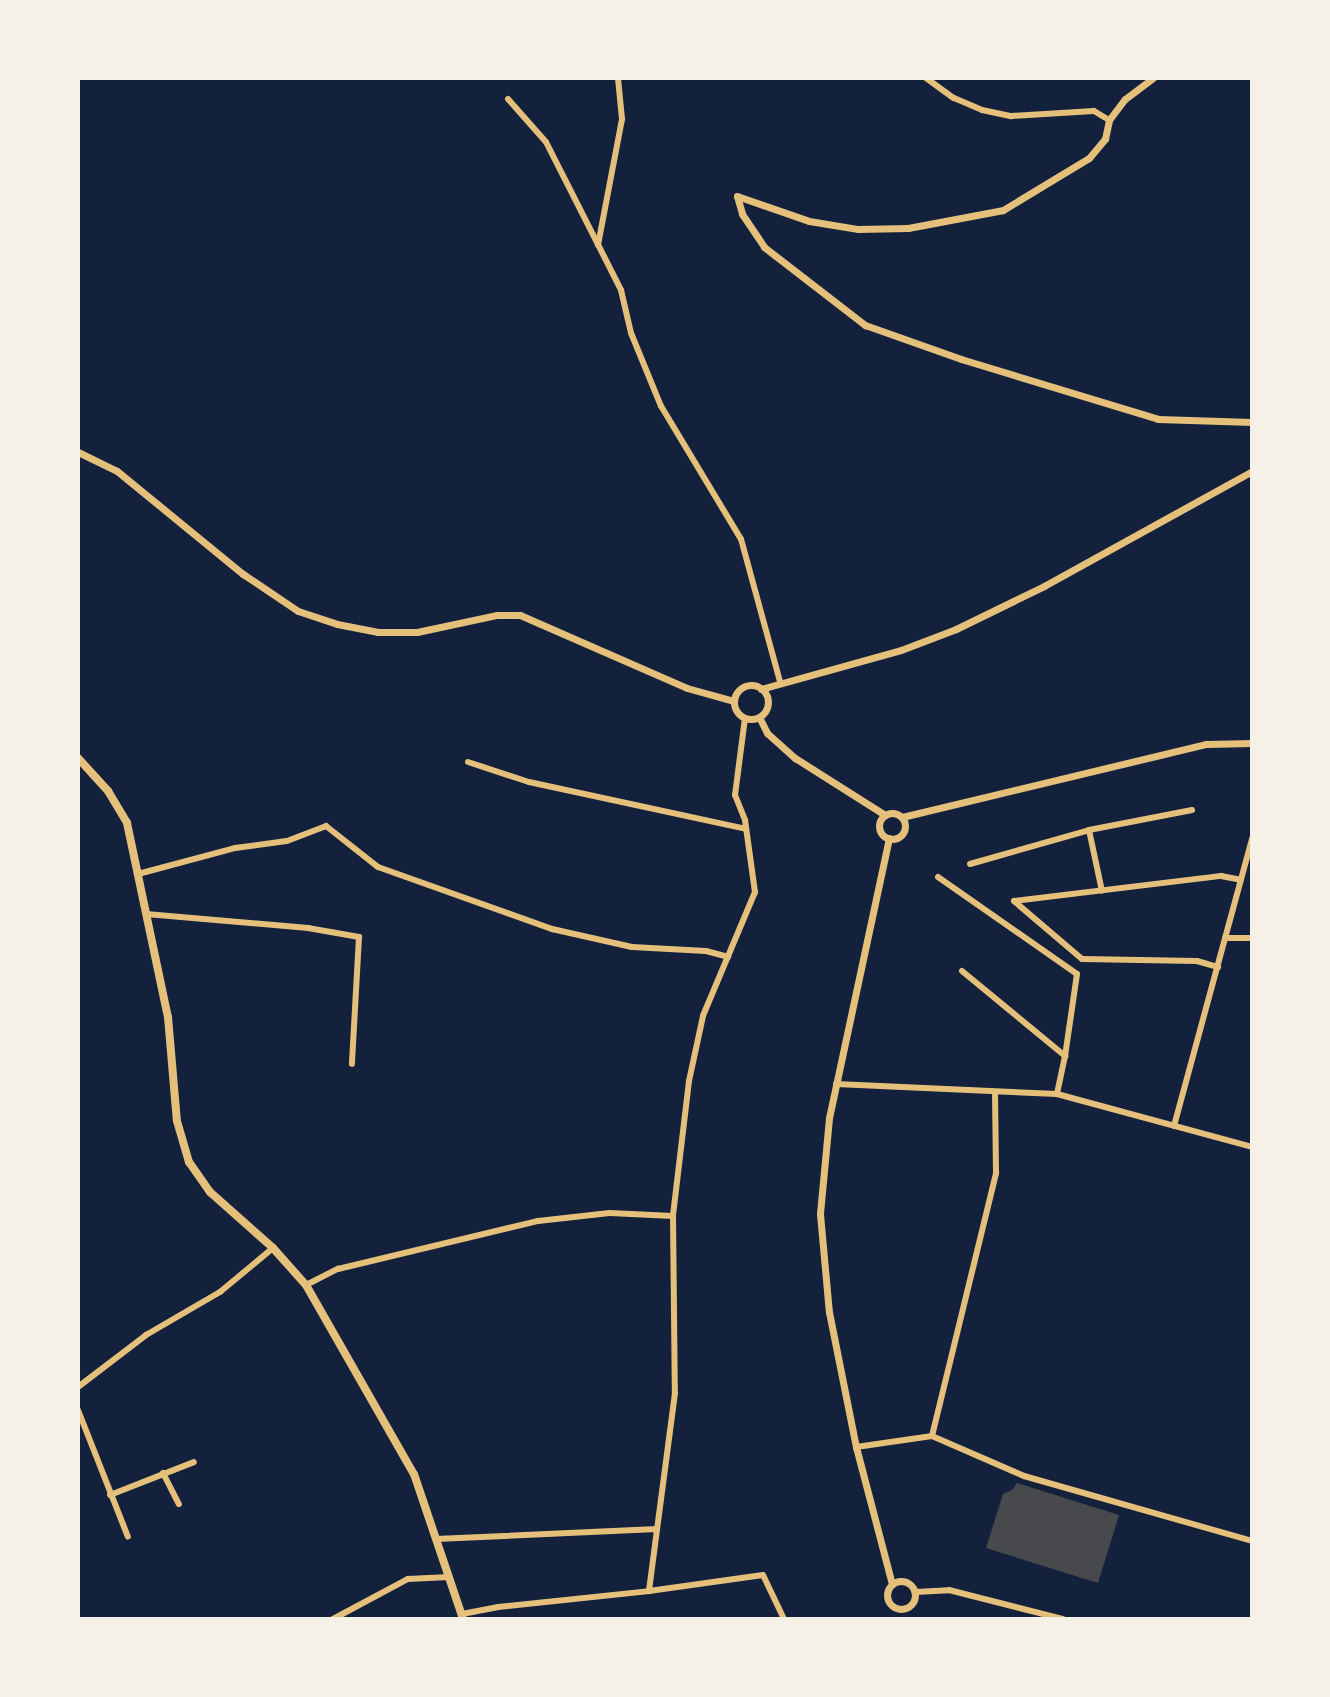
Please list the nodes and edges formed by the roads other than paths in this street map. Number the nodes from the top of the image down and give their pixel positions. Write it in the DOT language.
graph roads {
  1 [pos="618,78"];
  2 [pos="926,78"];
  3 [pos="1153,78"];
  4 [pos="508,99"];
  5 [pos="1109,120"];
  6 [pos="598,245"];
  7 [pos="1252,422"];
  8 [pos="78,452"];
  9 [pos="1252,471"];
  10 [pos="780,682"];
  11 [pos="761,689"];
  12 [pos="734,701"];
  13 [pos="759,717"];
  14 [pos="745,718"];
  15 [pos="1252,743"];
  16 [pos="78,758"];
  17 [pos="468,762"];
  18 [pos="1192,810"];
  19 [pos="885,815"];
  20 [pos="902,817"];
  21 [pos="746,829"];
  22 [pos="1089,830"];
  23 [pos="889,838"];
  24 [pos="1252,838"];
  25 [pos="970,864"];
  26 [pos="138,874"];
  27 [pos="938,877"];
  28 [pos="1241,880"];
  29 [pos="1102,891"];
  30 [pos="146,914"];
  31 [pos="1225,938"];
  32 [pos="1252,938"];
  33 [pos="728,957"];
  34 [pos="1218,967"];
  35 [pos="962,971"];
  36 [pos="1065,1056"];
  37 [pos="352,1064"];
  38 [pos="836,1084"];
  39 [pos="995,1092"];
  40 [pos="1057,1094"];
  41 [pos="1174,1126"];
  42 [pos="1252,1147"];
  43 [pos="673,1216"];
  44 [pos="273,1248"];
  45 [pos="306,1285"];
  46 [pos="78,1387"];
  47 [pos="78,1410"];
  48 [pos="932,1436"];
  49 [pos="856,1447"];
  50 [pos="194,1462"];
  51 [pos="163,1473"];
  52 [pos="110,1495"];
  53 [pos="179,1504"];
  54 [pos="657,1529"];
  55 [pos="128,1537"];
  56 [pos="436,1539"];
  57 [pos="1252,1541"];
  58 [pos="449,1577"];
  59 [pos="892,1584"];
  60 [pos="649,1591"];
  61 [pos="915,1592"];
  62 [pos="900,1609"];
  63 [pos="462,1617"];
  64 [pos="333,1619"];
  65 [pos="784,1619"];
  66 [pos="898,1619"];
  67 [pos="1063,1619"];
  1 -- 6 [label="street"];
  2 -- 5 [label="street"];
  3 -- 5 [label="street"];
  4 -- 6 [label="street"];
  5 -- 7 [label="street"];
  6 -- 10 [label="street"];
  8 -- 12 [label="street"];
  9 -- 10 [label="street"];
  10 -- 11 [label="street"];
  11 -- 12 [label="street"];
  11 -- 13 [label="street"];
  12 -- 14 [label="street"];
  13 -- 14 [label="street"];
  13 -- 19 [label="street"];
  14 -- 21 [label="street"];
  15 -- 20 [label="street"];
  16 -- 26 [label="main road"];
  17 -- 21 [label="street"];
  18 -- 22 [label="street"];
  19 -- 20 [label="street"];
  19 -- 23 [label="street"];
  20 -- 23 [label="street"];
  21 -- 33 [label="street"];
  22 -- 25 [label="street"];
  22 -- 29 [label="street"];
  23 -- 38 [label="street"];
  24 -- 28 [label="street"];
  26 -- 30 [label="main road"];
  26 -- 33 [label="street"];
  27 -- 36 [label="street"];
  28 -- 29 [label="street"];
  28 -- 31 [label="street"];
  29 -- 34 [label="street"];
  30 -- 37 [label="street"];
  30 -- 44 [label="main road"];
  31 -- 32 [label="street"];
  31 -- 34 [label="street"];
  33 -- 43 [label="street"];
  34 -- 41 [label="street"];
  35 -- 36 [label="street"];
  36 -- 40 [label="street"];
  38 -- 39 [label="street"];
  38 -- 49 [label="street"];
  39 -- 40 [label="street"];
  39 -- 48 [label="street"];
  40 -- 41 [label="street"];
  41 -- 42 [label="street"];
  43 -- 45 [label="street"];
  43 -- 54 [label="street"];
  44 -- 45 [label="main road"];
  44 -- 46 [label="street"];
  45 -- 56 [label="main road"];
  47 -- 52 [label="street"];
  48 -- 49 [label="street"];
  48 -- 57 [label="street"];
  49 -- 59 [label="street"];
  50 -- 51 [label="street"];
  51 -- 52 [label="street"];
  51 -- 53 [label="street"];
  52 -- 55 [label="street"];
  54 -- 56 [label="street"];
  54 -- 60 [label="street"];
  56 -- 58 [label="main road"];
  58 -- 63 [label="main road"];
  58 -- 64 [label="street"];
  59 -- 61 [label="street"];
  59 -- 62 [label="street"];
  60 -- 63 [label="street"];
  60 -- 65 [label="street"];
  61 -- 62 [label="street"];
  61 -- 67 [label="street"];
  62 -- 66 [label="street"];
}
